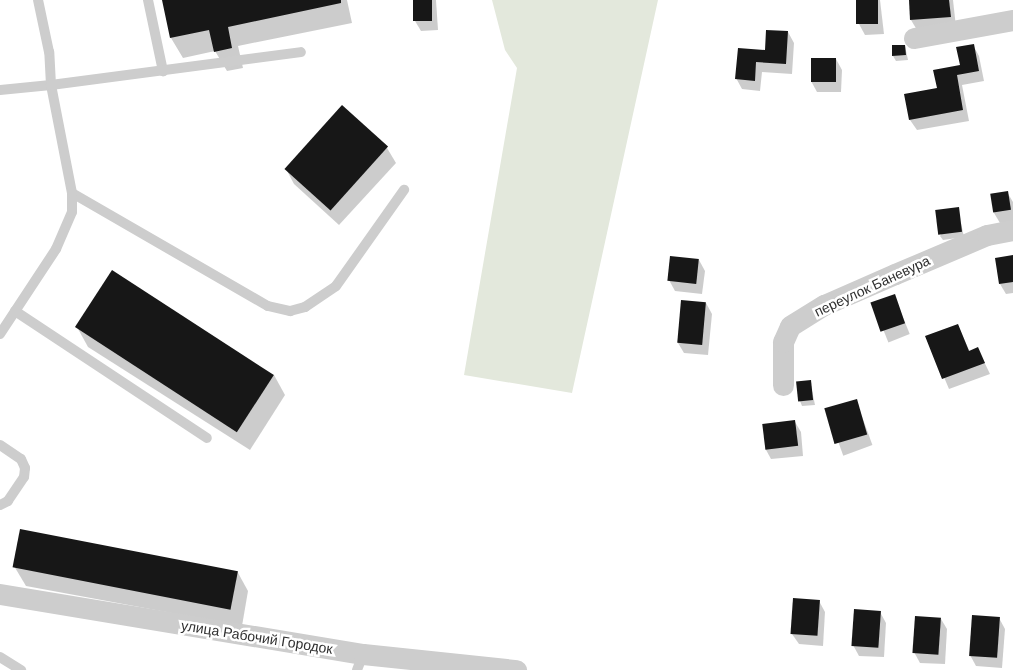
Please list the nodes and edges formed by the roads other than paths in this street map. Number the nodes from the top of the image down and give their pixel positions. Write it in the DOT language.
graph roads {
  1 [pos="38,0"];
  2 [pos="148,0"];
  3 [pos="1013,20"];
  4 [pos="914,38"];
  5 [pos="301,52"];
  6 [pos="163,71"];
  7 [pos="51,85"];
  8 [pos="0,90"];
  9 [pos="404,190"];
  10 [pos="72,193"];
  11 [pos="1013,230"];
  12 [pos="15,311"];
  13 [pos="0,334"];
  14 [pos="783,385"];
  15 [pos="207,438"];
  16 [pos="0,445"];
  17 [pos="0,505"];
  18 [pos="0,594"];
  19 [pos="0,657"];
  20 [pos="360,662"];
  21 [pos="21,670"];
  22 [pos="514,670"];
  1 -- 7 [label="lane"];
  2 -- 6 [label="lane"];
  3 -- 4 [label="street"];
  5 -- 6 [label="lane"];
  6 -- 7 [label="lane"];
  7 -- 8 [label="lane"];
  7 -- 10 [label="lane"];
  9 -- 10 [label="lane"];
  10 -- 12 [label="lane"];
  11 -- 14 [label="street, переулок Баневура"];
  12 -- 13 [label="lane"];
  12 -- 15 [label="lane"];
  16 -- 17 [label="lane"];
  18 -- 20 [label="street, улица Рабочий Городок"];
  19 -- 21 [label="lane"];
  20 -- 22 [label="street, улица Рабочий Городок"];
}
